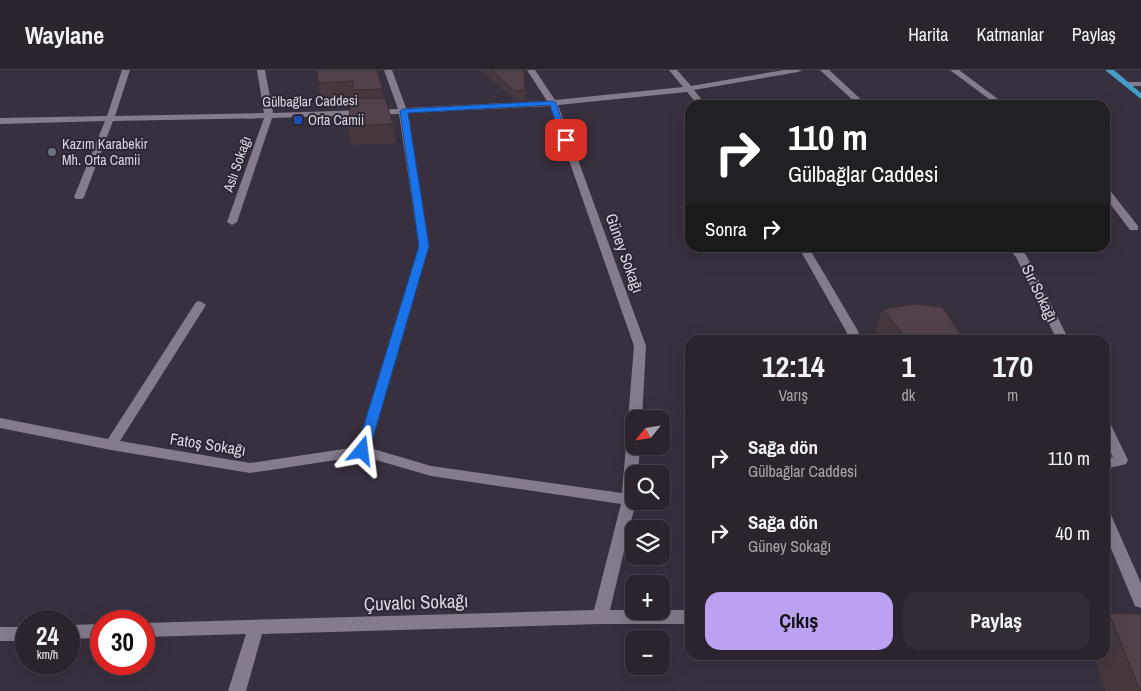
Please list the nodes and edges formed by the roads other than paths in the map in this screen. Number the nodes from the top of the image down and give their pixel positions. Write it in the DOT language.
graph roads {
  1 [pos="126,70"];
  2 [pos="261,70"];
  3 [pos="388,70"];
  4 [pos="531,70"];
  5 [pos="673,70"];
  6 [pos="798,70"];
  7 [pos="824,70"];
  8 [pos="954,70"];
  9 [pos="1109,70"];
  10 [pos="1126,84"];
  11 [pos="1141,84"];
  12 [pos="688,89"];
  13 [pos="1141,97"];
  14 [pos="698,100"];
  15 [pos="857,100"];
  16 [pos="995,100"];
  17 [pos="553,103"];
  18 [pos="403,111"];
  19 [pos="269,115"];
  20 [pos="110,118"];
  21 [pos="1,122"];
  22 [pos="79,197"];
  23 [pos="1110,197"];
  24 [pos="232,222"];
  25 [pos="1134,228"];
  26 [pos="806,252"];
  27 [pos="1018,252"];
  28 [pos="200,305"];
  29 [pos="853,335"];
  30 [pos="1061,335"];
  31 [pos="636,410"];
  32 [pos="0,423"];
  33 [pos="1110,436"];
  34 [pos="111,445"];
  35 [pos="362,451"];
  36 [pos="1110,463"];
  37 [pos="625,499"];
  38 [pos="627,510"];
  39 [pos="1110,529"];
  40 [pos="1141,601"];
  41 [pos="600,617"];
  42 [pos="685,617"];
  43 [pos="256,627"];
  44 [pos="155,630"];
  45 [pos="0,634"];
  46 [pos="15,634"];
  47 [pos="237,691"];
  1 -- 20 [label="street"];
  2 -- 19 [label="street"];
  3 -- 18 [label="street"];
  4 -- 17 [label="street, Güney Sokağı"];
  5 -- 12 [label="street"];
  6 -- 12 [label="street, Gülbağlar Caddesi"];
  7 -- 15 [label="street"];
  8 -- 16 [label="street"];
  9 -- 10 [label="main road"];
  10 -- 11 [label="street"];
  10 -- 13 [label="main road"];
  12 -- 14 [label="street"];
  12 -- 17 [label="street, Gülbağlar Caddesi"];
  17 -- 18 [label="street, Gülbağlar Caddesi"];
  17 -- 31 [label="street, Güney Sokağı"];
  18 -- 19 [label="street, Gülbağlar Caddesi"];
  18 -- 35 [label="street"];
  19 -- 20 [label="street, Gülbağlar Caddesi"];
  19 -- 24 [label="street, Aslı Sokağı"];
  20 -- 21 [label="street, Gülbağlar Caddesi"];
  20 -- 22 [label="street"];
  23 -- 25 [label="street"];
  26 -- 29 [label="street"];
  27 -- 30 [label="street, Sır Sokağı"];
  28 -- 34 [label="street"];
  32 -- 34 [label="street, Fatoş Sokağı"];
  33 -- 36 [label="street"];
  34 -- 35 [label="street, Fatoş Sokağı"];
  35 -- 37 [label="street"];
  38 -- 41 [label="street"];
  39 -- 40 [label="street"];
  41 -- 42 [label="street, Çuvalcı Sokağı"];
  41 -- 43 [label="street, Çuvalcı Sokağı"];
  43 -- 44 [label="street, Çuvalcı Sokağı"];
  43 -- 47 [label="street"];
  45 -- 46 [label="street"];
}
